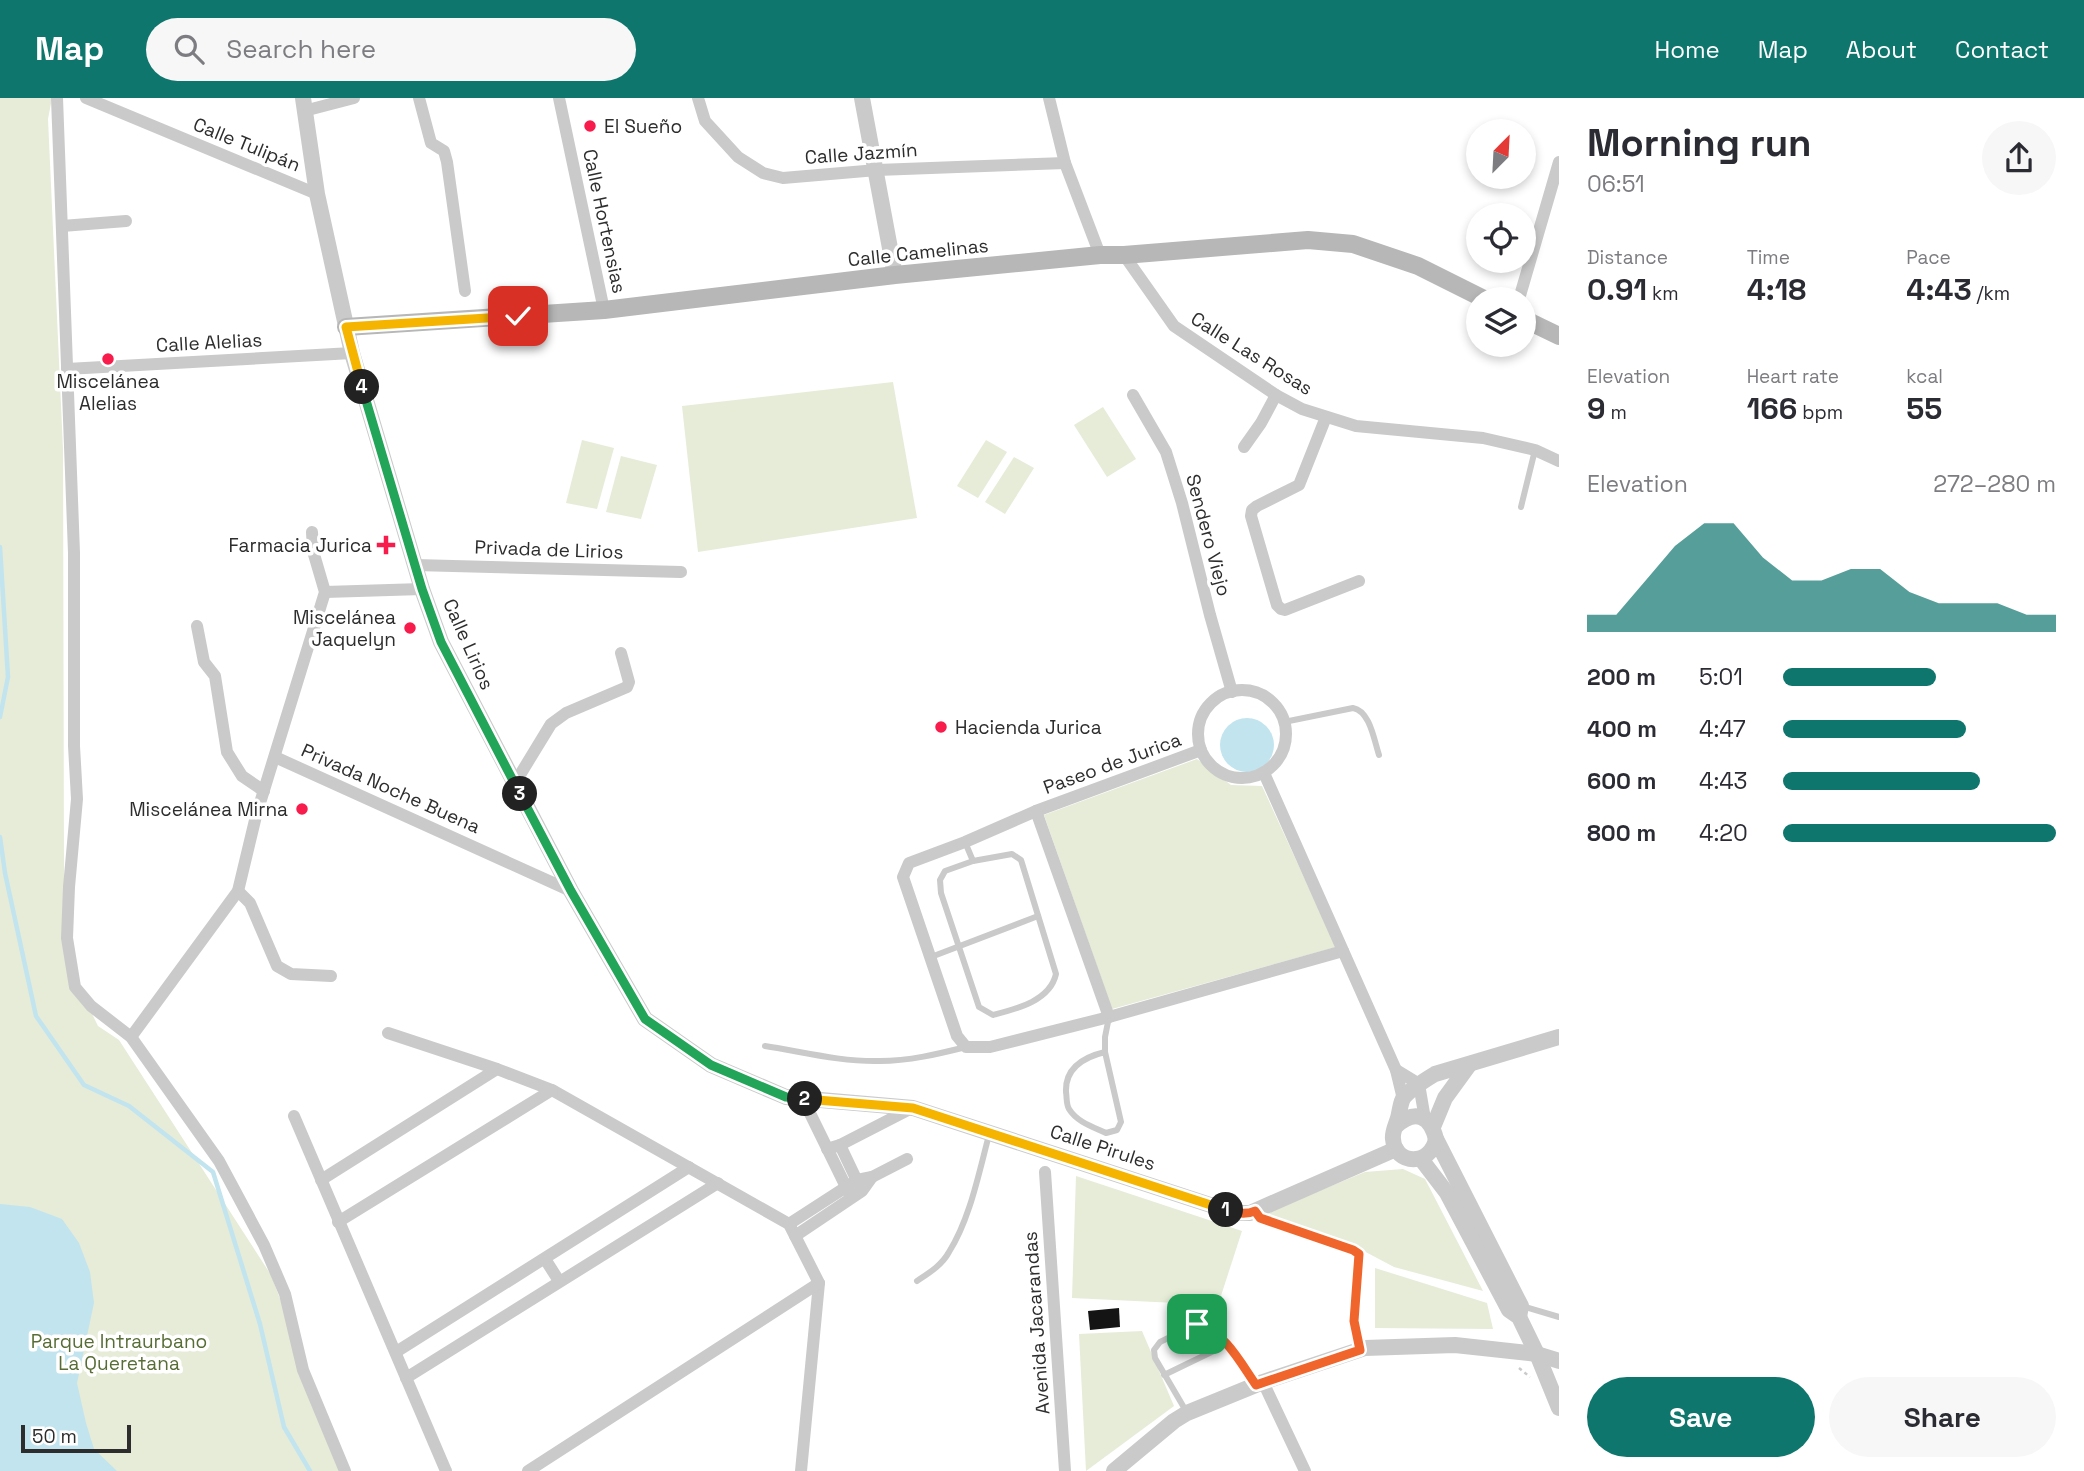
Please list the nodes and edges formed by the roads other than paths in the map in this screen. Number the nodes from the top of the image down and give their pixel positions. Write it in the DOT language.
graph roads {
  1 [pos="57,98"];
  2 [pos="86,98"];
  3 [pos="354,98"];
  4 [pos="419,98"];
  5 [pos="559,98"];
  6 [pos="698,98"];
  7 [pos="862,98"];
  8 [pos="1049,98"];
  9 [pos="304,104"];
  10 [pos="1559,162"];
  11 [pos="1065,163"];
  12 [pos="877,170"];
  13 [pos="317,194"];
  14 [pos="126,221"];
  15 [pos="62,226"];
  16 [pos="1100,254"];
  17 [pos="1124,255"];
  18 [pos="895,275"];
  19 [pos="1523,287"];
  20 [pos="1466,290"];
  21 [pos="465,291"];
  22 [pos="604,310"];
  23 [pos="1536,325"];
  24 [pos="346,327"];
  25 [pos="1559,336"];
  26 [pos="352,353"];
  27 [pos="67,369"];
  28 [pos="1133,395"];
  29 [pos="1276,395"];
  30 [pos="1326,417"];
  31 [pos="1244,447"];
  32 [pos="1535,450"];
  33 [pos="1559,461"];
  34 [pos="1521,507"];
  35 [pos="312,532"];
  36 [pos="415,565"];
  37 [pos="681,572"];
  38 [pos="1359,581"];
  39 [pos="422,589"];
  40 [pos="325,592"];
  41 [pos="197,626"];
  42 [pos="621,653"];
  43 [pos="1231,692"];
  44 [pos="1284,722"];
  45 [pos="1201,750"];
  46 [pos="1379,755"];
  47 [pos="275,757"];
  48 [pos="1264,773"];
  49 [pos="515,783"];
  50 [pos="264,791"];
  51 [pos="1037,811"];
  52 [pos="965,842"];
  53 [pos="974,862"];
  54 [pos="238,891"];
  55 [pos="571,891"];
  56 [pos="1038,916"];
  57 [pos="958,946"];
  58 [pos="1343,951"];
  59 [pos="931,957"];
  60 [pos="331,976"];
  61 [pos="1109,1017"];
  62 [pos="388,1033"];
  63 [pos="131,1037"];
  64 [pos="1559,1037"];
  65 [pos="765,1046"];
  66 [pos="966,1047"];
  67 [pos="1105,1052"];
  68 [pos="1469,1065"];
  69 [pos="497,1069"];
  70 [pos="1395,1070"];
  71 [pos="1419,1084"];
  72 [pos="552,1090"];
  73 [pos="786,1097"];
  74 [pos="803,1099"];
  75 [pos="1403,1099"];
  76 [pos="913,1108"];
  77 [pos="294,1116"];
  78 [pos="1396,1126"];
  79 [pos="1432,1128"];
  80 [pos="990,1133"];
  81 [pos="834,1147"];
  82 [pos="1395,1149"];
  83 [pos="907,1159"];
  84 [pos="1422,1159"];
  85 [pos="689,1167"];
  86 [pos="1045,1172"];
  87 [pos="321,1180"];
  88 [pos="718,1183"];
  89 [pos="854,1189"];
  90 [pos="338,1222"];
  91 [pos="792,1230"];
  92 [pos="545,1259"];
  93 [pos="559,1281"];
  94 [pos="917,1281"];
  95 [pos="819,1283"];
  96 [pos="1516,1311"];
  97 [pos="1559,1317"];
  98 [pos="1227,1344"];
  99 [pos="396,1352"];
  100 [pos="1537,1354"];
  101 [pos="1559,1361"];
  102 [pos="1164,1375"];
  103 [pos="406,1378"];
  104 [pos="1260,1383"];
  105 [pos="1559,1408"];
  106 [pos="1187,1412"];
  107 [pos="798,1469"];
  108 [pos="534,1470"];
  109 [pos="345,1471"];
  110 [pos="446,1471"];
  111 [pos="1065,1471"];
  112 [pos="1114,1471"];
  113 [pos="1305,1471"];
  1 -- 15 [label="street"];
  2 -- 13 [label="street, Calle Tulipán"];
  3 -- 9 [label="street"];
  4 -- 21 [label="street"];
  5 -- 22 [label="street, Calle Hortensias"];
  6 -- 12 [label="street, Calle Jazmín"];
  7 -- 12 [label="street"];
  8 -- 11 [label="street"];
  9 -- 13 [label="street, Calle Lirios"];
  10 -- 19 [label="street"];
  11 -- 12 [label="street, Calle Jazmín"];
  11 -- 16 [label="street"];
  12 -- 18 [label="street"];
  13 -- 24 [label="street, Calle Lirios"];
  14 -- 15 [label="street"];
  15 -- 27 [label="street"];
  16 -- 17 [label="main road, Calle Camelinas"];
  16 -- 18 [label="main road, Calle Camelinas"];
  17 -- 20 [label="main road, Calle Camelinas"];
  17 -- 29 [label="street, Calle Las Rosas"];
  18 -- 22 [label="main road, Calle Camelinas"];
  22 -- 24 [label="main road, Calle Camelinas"];
  23 -- 25 [label="main road"];
  24 -- 26 [label="street, Calle Lirios"];
  26 -- 27 [label="street, Calle Alelias"];
  26 -- 36 [label="street, Calle Lirios"];
  27 -- 63 [label="street"];
  28 -- 43 [label="street, Sendero Viejo"];
  29 -- 30 [label="street, Calle Las Rosas"];
  29 -- 31 [label="street"];
  30 -- 32 [label="street, Calle Las Rosas"];
  30 -- 38 [label="street"];
  32 -- 33 [label="street, Calle Las Rosas"];
  32 -- 34 [label="lane"];
  35 -- 40 [label="street"];
  36 -- 37 [label="street, Privada de Lirios"];
  36 -- 39 [label="street, Calle Lirios"];
  39 -- 40 [label="street"];
  39 -- 49 [label="street, Calle Lirios"];
  40 -- 47 [label="street, Privada Noche Buena"];
  41 -- 50 [label="street"];
  42 -- 49 [label="street"];
  43 -- 44 [label="street"];
  43 -- 45 [label="street, Paseo de Jurica"];
  44 -- 46 [label="lane"];
  44 -- 48 [label="street"];
  45 -- 48 [label="street, Paseo de Jurica"];
  45 -- 51 [label="street, Paseo de Jurica"];
  47 -- 50 [label="street"];
  47 -- 55 [label="street, Privada Noche Buena"];
  48 -- 58 [label="street"];
  49 -- 55 [label="street, Calle Lirios"];
  50 -- 54 [label="street"];
  51 -- 52 [label="street, Paseo de Jurica"];
  51 -- 61 [label="street"];
  52 -- 53 [label="lane"];
  52 -- 59 [label="street, Paseo de Jurica"];
  53 -- 56 [label="lane"];
  53 -- 57 [label="lane"];
  54 -- 60 [label="street"];
  54 -- 63 [label="street"];
  55 -- 73 [label="street, Calle Lirios"];
  56 -- 57 [label="lane"];
  56 -- 57 [label="lane"];
  57 -- 59 [label="lane"];
  58 -- 61 [label="street"];
  58 -- 70 [label="street"];
  59 -- 66 [label="street, Paseo de Jurica"];
  61 -- 66 [label="street"];
  61 -- 67 [label="lane"];
  62 -- 69 [label="street"];
  63 -- 109 [label="street"];
  64 -- 68 [label="street"];
  65 -- 66 [label="lane"];
  67 -- 67 [label="lane"];
  68 -- 71 [label="street"];
  68 -- 79 [label="street"];
  69 -- 72 [label="street"];
  69 -- 87 [label="street"];
  70 -- 71 [label="street"];
  70 -- 75 [label="street"];
  71 -- 75 [label="street"];
  71 -- 79 [label="street"];
  72 -- 85 [label="street"];
  72 -- 90 [label="street"];
  73 -- 74 [label="street, Calle Pirules"];
  74 -- 76 [label="street, Calle Pirules"];
  74 -- 81 [label="street"];
  75 -- 78 [label="street"];
  76 -- 80 [label="street, Calle Pirules"];
  76 -- 81 [label="street"];
  77 -- 87 [label="street"];
  78 -- 79 [label="street"];
  78 -- 82 [label="street"];
  79 -- 84 [label="street"];
  79 -- 96 [label="street"];
  80 -- 82 [label="street, Calle Pirules"];
  80 -- 94 [label="lane"];
  81 -- 89 [label="street"];
  82 -- 84 [label="street"];
  83 -- 89 [label="street"];
  84 -- 96 [label="street"];
  85 -- 88 [label="street"];
  85 -- 92 [label="street"];
  86 -- 111 [label="street, Avenida Jacarandas"];
  87 -- 90 [label="street"];
  88 -- 91 [label="street"];
  88 -- 93 [label="street"];
  89 -- 91 [label="street"];
  90 -- 99 [label="street"];
  91 -- 95 [label="street"];
  92 -- 93 [label="street"];
  92 -- 99 [label="street"];
  93 -- 103 [label="street"];
  95 -- 107 [label="street"];
  95 -- 108 [label="street"];
  96 -- 97 [label="lane"];
  96 -- 100 [label="street"];
  98 -- 102 [label="lane"];
  98 -- 102 [label="lane"];
  98 -- 104 [label="lane"];
  99 -- 103 [label="street"];
  100 -- 101 [label="street"];
  100 -- 104 [label="street"];
  100 -- 105 [label="street"];
  102 -- 106 [label="lane"];
  103 -- 110 [label="street"];
  104 -- 106 [label="street"];
  104 -- 113 [label="street"];
  106 -- 112 [label="street"];
}
